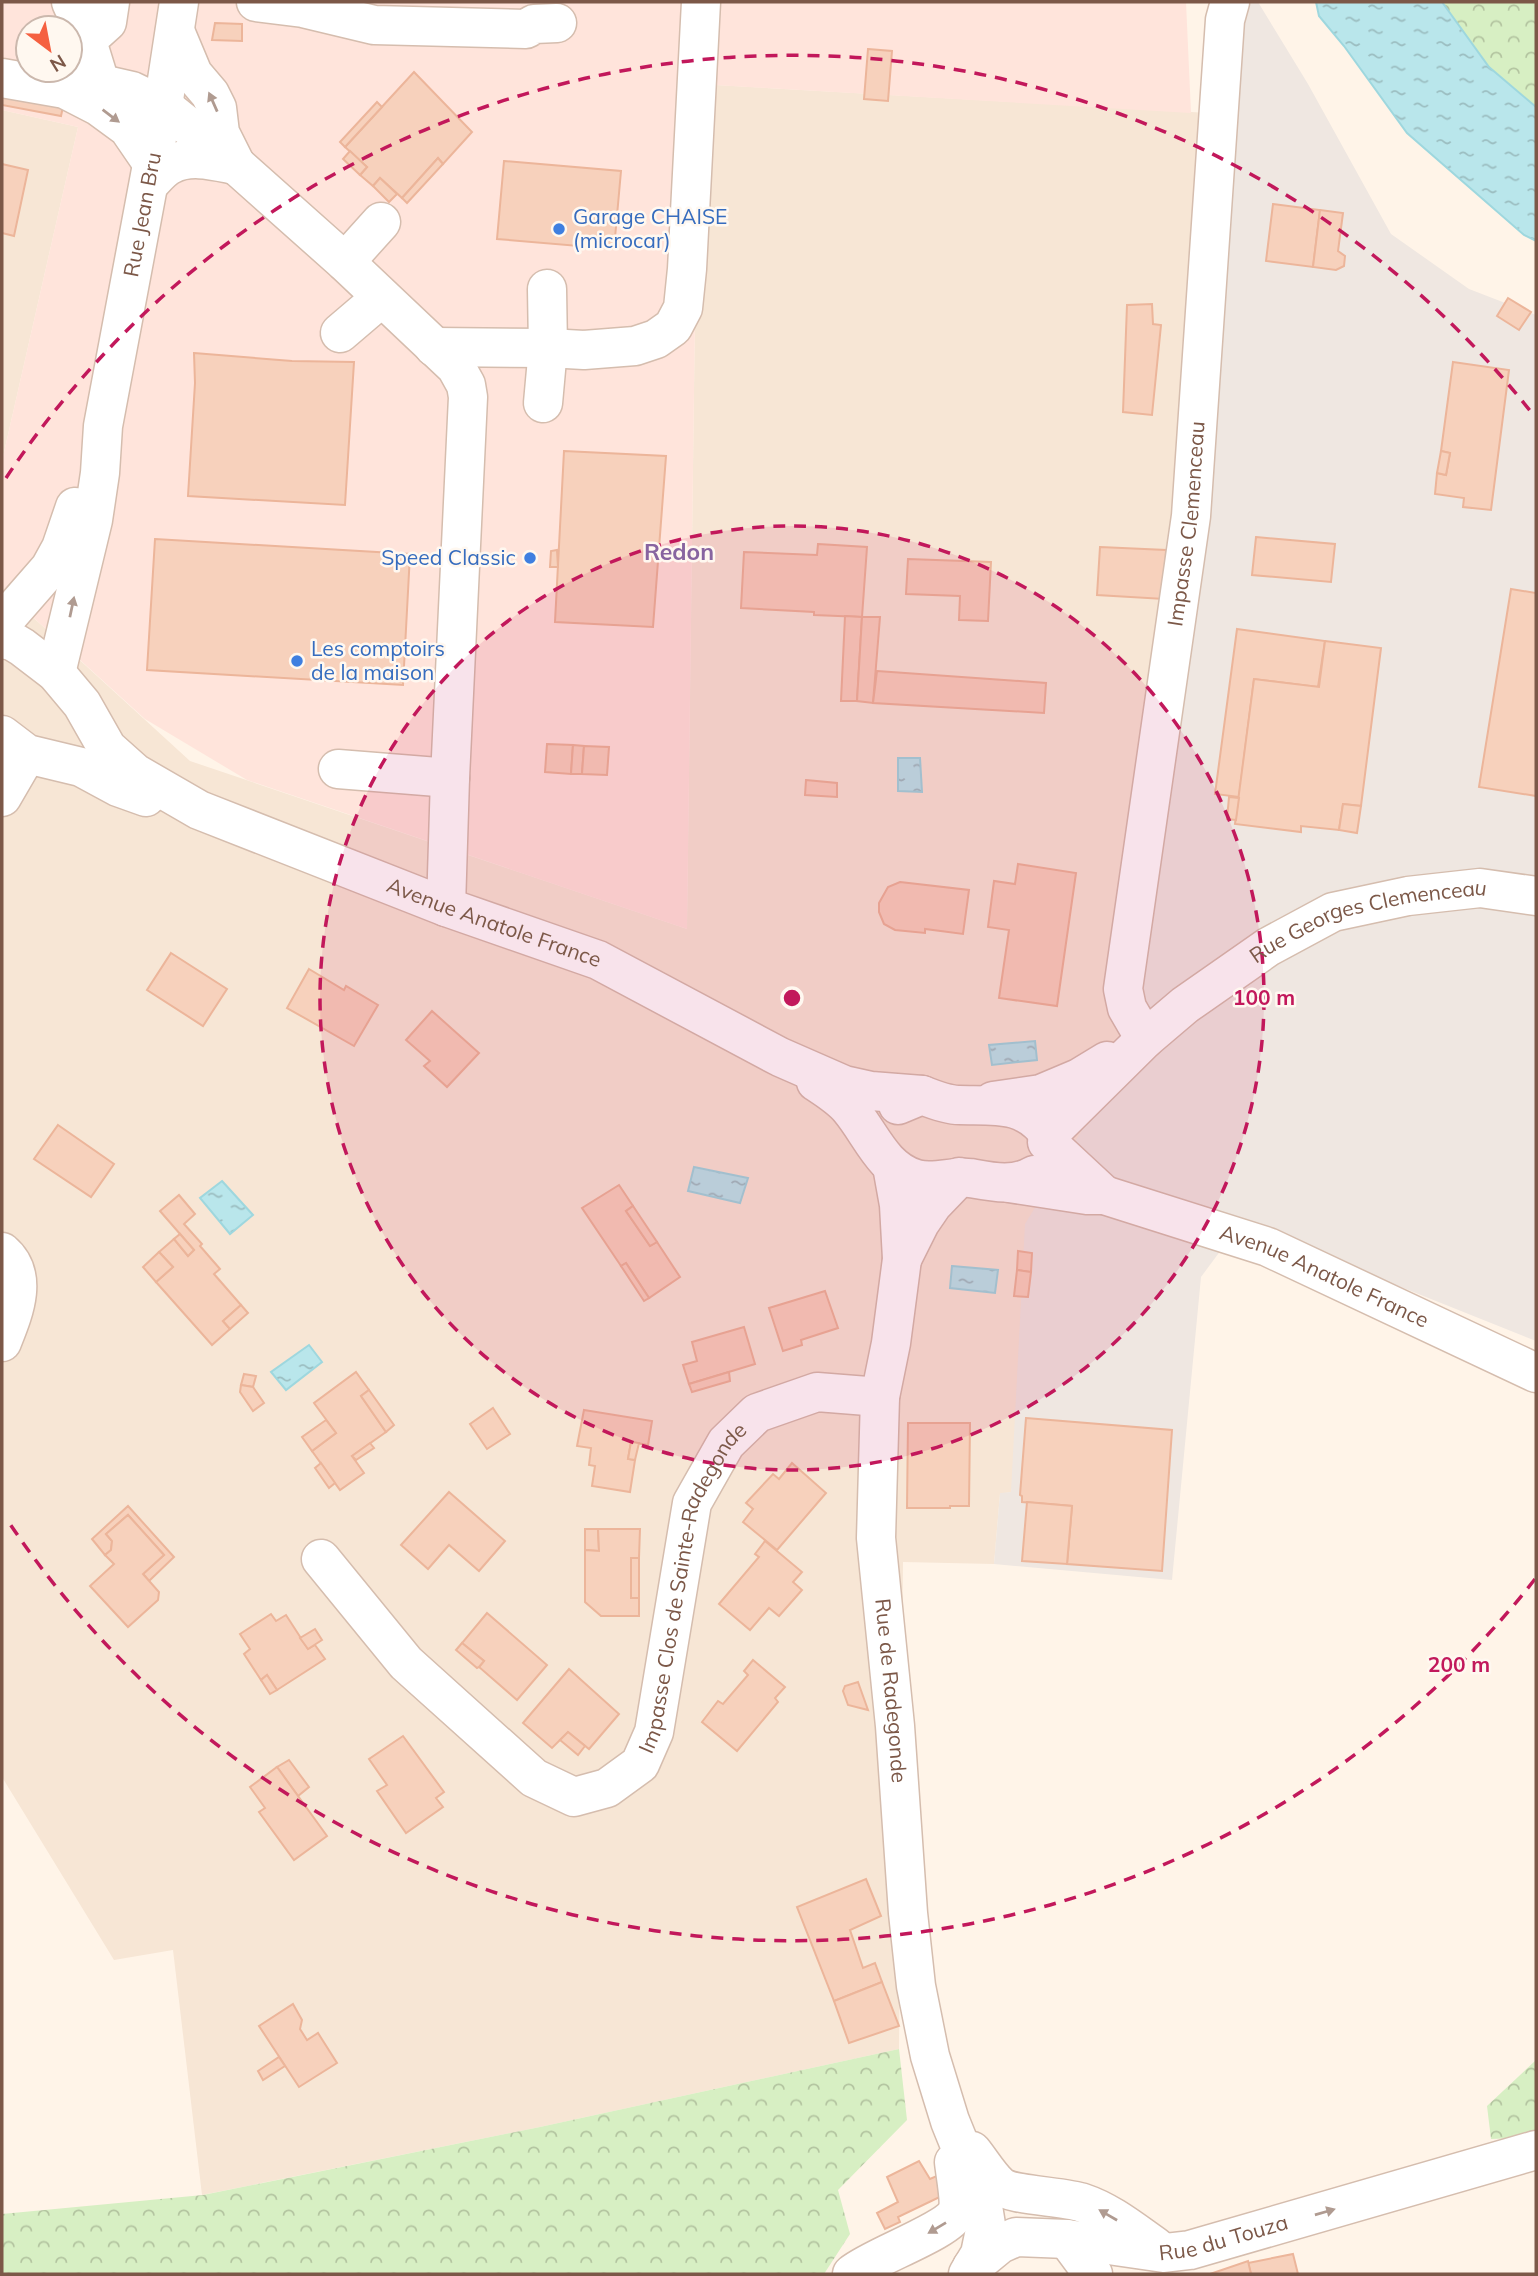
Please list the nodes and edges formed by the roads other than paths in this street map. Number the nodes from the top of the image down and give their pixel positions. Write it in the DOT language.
graph roads {
  1 [pos="110,2"];
  2 [pos="257,2"];
  3 [pos="701,2"];
  4 [pos="1230,2"];
  5 [pos="177,17"];
  6 [pos="84,21"];
  7 [pos="557,23"];
  8 [pos="84,36"];
  9 [pos="2,78"];
  10 [pos="84,79"];
  11 [pos="100,83"];
  12 [pos="163,106"];
  13 [pos="236,165"];
  14 [pos="150,173"];
  15 [pos="381,222"];
  16 [pos="345,262"];
  17 [pos="547,289"];
  18 [pos="381,298"];
  19 [pos="340,333"];
  20 [pos="434,347"];
  21 [pos="548,348"];
  22 [pos="543,404"];
  23 [pos="103,426"];
  24 [pos="2,623"];
  25 [pos="2,639"];
  26 [pos="56,673"];
  27 [pos="89,720"];
  28 [pos="24,750"];
  29 [pos="338,769"];
  30 [pos="450,778"];
  31 [pos="2,797"];
  32 [pos="199,810"];
  33 [pos="1536,896"];
  34 [pos="446,907"];
  35 [pos="1145,1039"];
  36 [pos="780,1057"];
  37 [pos="922,1095"];
  38 [pos="975,1104"];
  39 [pos="1048,1138"];
  40 [pos="884,1155"];
  41 [pos="960,1177"];
  42 [pos="1009,1183"];
  43 [pos="1104,1195"];
  44 [pos="2,1252"];
  45 [pos="902,1259"];
  46 [pos="2,1342"];
  47 [pos="1536,1373"];
  48 [pos="880,1397"];
  49 [pos="321,1559"];
  50 [pos="950,2122"];
  51 [pos="1536,2150"];
  52 [pos="1067,2239"];
  53 [pos="1167,2264"];
  54 [pos="970,2271"];
  55 [pos="852,2274"];
  56 [pos="1093,2274"];
  1 -- 6 [label="street"];
  2 -- 7 [label="street"];
  3 -- 21 [label="street"];
  4 -- 35 [label="street, Impasse Clemenceau"];
  5 -- 12 [label="street, Rue Jean Bru"];
  13 -- 5 [label="street, one-way"];
  8 -- 11 [label="street"];
  9 -- 14 [label="street, one-way"];
  10 -- 11 [label="street"];
  11 -- 12 [label="street"];
  12 -- 13 [label="street"];
  12 -- 14 [label="street, Rue Jean Bru"];
  13 -- 14 [label="street"];
  13 -- 16 [label="street"];
  14 -- 23 [label="street, Rue Jean Bru"];
  15 -- 16 [label="street"];
  16 -- 18 [label="street"];
  17 -- 21 [label="street"];
  18 -- 19 [label="street"];
  18 -- 20 [label="street"];
  20 -- 21 [label="street"];
  20 -- 30 [label="street"];
  21 -- 22 [label="street"];
  23 -- 24 [label="street, Rue Jean Bru"];
  26 -- 23 [label="street, Rue Jean Bru, one-way"];
  25 -- 26 [label="street, Avenue Anatole France"];
  26 -- 27 [label="street, Avenue Anatole France"];
  27 -- 28 [label="street"];
  27 -- 32 [label="street, Avenue Anatole France"];
  28 -- 31 [label="street"];
  28 -- 32 [label="street, Avenue Anatole France"];
  29 -- 30 [label="street"];
  30 -- 34 [label="street"];
  32 -- 34 [label="street, Avenue Anatole France"];
  33 -- 35 [label="street, Rue Georges Clemenceau"];
  34 -- 36 [label="street, Avenue Anatole France"];
  35 -- 38 [label="street, Rue Georges Clemenceau"];
  35 -- 39 [label="street, Rue Georges Clemenceau"];
  36 -- 37 [label="street, Avenue Anatole France"];
  36 -- 40 [label="street, Avenue Anatole France"];
  37 -- 38 [label="street, Avenue Anatole France"];
  37 -- 40 [label="street"];
  38 -- 39 [label="street, Avenue Anatole France"];
  39 -- 42 [label="street"];
  39 -- 43 [label="street, Avenue Anatole France"];
  40 -- 41 [label="street, Avenue Anatole France"];
  40 -- 45 [label="street, Rue de Radegonde"];
  41 -- 42 [label="street, Avenue Anatole France"];
  41 -- 45 [label="street, Rue de Radegonde"];
  42 -- 43 [label="street, Avenue Anatole France"];
  43 -- 47 [label="street, Avenue Anatole France"];
  44 -- 46 [label="street"];
  45 -- 48 [label="street, Rue de Radegonde"];
  48 -- 49 [label="street, Impasse Clos de Sainte-Radegonde"];
  48 -- 50 [label="street, Rue de Radegonde"];
  53 -- 50 [label="street, Rue du Touza, one-way"];
  50 -- 54 [label="street"];
  50 -- 55 [label="street, one-way"];
  53 -- 51 [label="street, Rue du Touza, one-way"];
  52 -- 53 [label="street"];
  52 -- 54 [label="street"];
  52 -- 56 [label="street"];
}
